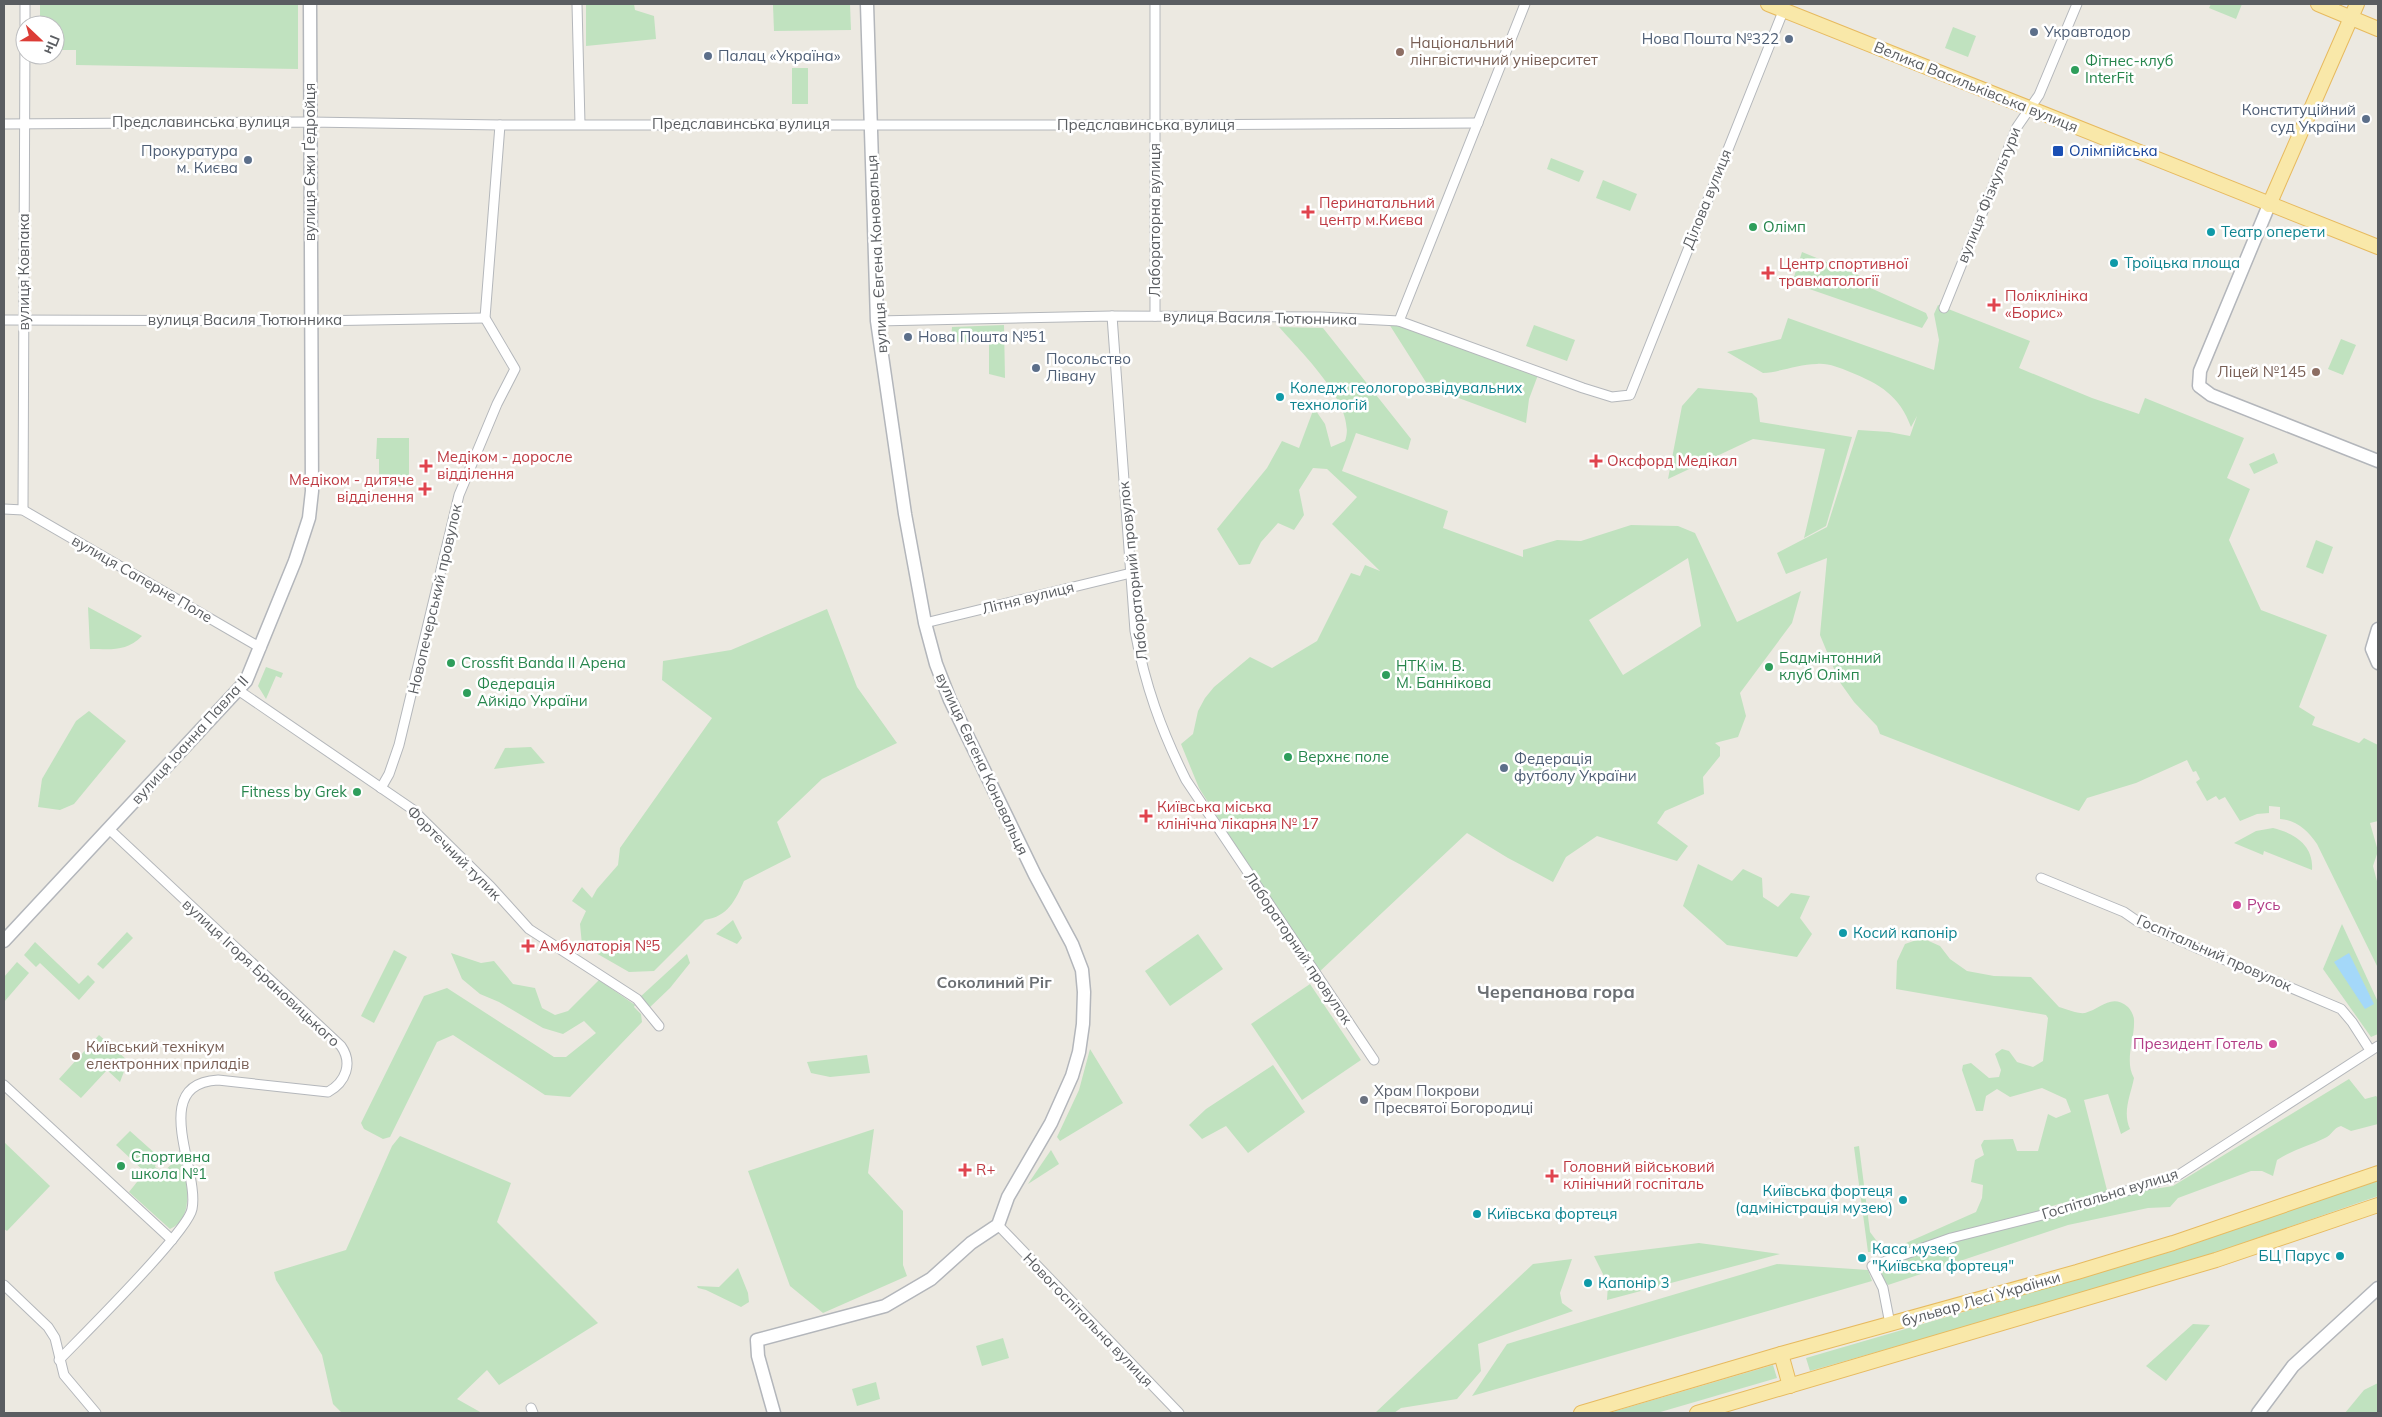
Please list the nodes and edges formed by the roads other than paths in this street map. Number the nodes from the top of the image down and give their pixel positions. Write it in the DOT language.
graph roads {
  1 [pos="310,4"];
  2 [pos="577,4"];
  3 [pos="867,4"];
  4 [pos="1155,4"];
  5 [pos="1525,4"];
  6 [pos="1768,4"];
  7 [pos="2077,4"];
  8 [pos="2318,4"];
  9 [pos="2357,4"];
  10 [pos="1785,7"];
  11 [pos="2351,17"];
  12 [pos="2378,29"];
  13 [pos="25,65"];
  14 [pos="2029,109"];
  15 [pos="309,122"];
  16 [pos="1478,123"];
  17 [pos="4,124"];
  18 [pos="25,124"];
  19 [pos="580,124"];
  20 [pos="871,125"];
  21 [pos="1155,125"];
  22 [pos="500,126"];
  23 [pos="2269,204"];
  24 [pos="2378,248"];
  25 [pos="1944,308"];
  26 [pos="1112,316"];
  27 [pos="1155,316"];
  28 [pos="485,318"];
  29 [pos="4,320"];
  30 [pos="24,320"];
  31 [pos="312,321"];
  32 [pos="877,321"];
  33 [pos="1399,321"];
  34 [pos="1630,395"];
  35 [pos="2378,461"];
  36 [pos="4,509"];
  37 [pos="23,510"];
  38 [pos="1131,573"];
  39 [pos="925,623"];
  40 [pos="2378,629"];
  41 [pos="261,648"];
  42 [pos="2376,661"];
  43 [pos="238,690"];
  44 [pos="381,788"];
  45 [pos="110,829"];
  46 [pos="2041,878"];
  47 [pos="4,941"];
  48 [pos="659,1026"];
  49 [pos="2374,1048"];
  50 [pos="1374,1060"];
  51 [pos="4,1085"];
  52 [pos="2378,1173"];
  53 [pos="2378,1205"];
  54 [pos="998,1225"];
  55 [pos="172,1240"];
  56 [pos="4,1285"];
  57 [pos="2378,1288"];
  58 [pos="1890,1324"];
  59 [pos="1781,1354"];
  60 [pos="59,1360"];
  61 [pos="1790,1386"];
  62 [pos="96,1413"];
  63 [pos="774,1413"];
  64 [pos="1179,1413"];
  65 [pos="1580,1413"];
  66 [pos="1697,1413"];
  67 [pos="2258,1413"];
  1 -- 15 [label="main road, вулиця Єжи Ґедройця"];
  2 -- 19 [label="street"];
  3 -- 20 [label="main road, вулиця Євгена Коновальця"];
  4 -- 21 [label="street, Лабораторна вулиця"];
  5 -- 16 [label="street"];
  6 -- 10 [label="main road, Велика Васильківська вулиця"];
  7 -- 14 [label="street, вулиця Фізкультури"];
  8 -- 11 [label="main road"];
  9 -- 11 [label="main road"];
  10 -- 14 [label="main road, Велика Васильківська вулиця"];
  10 -- 34 [label="street, Ділова вулиця"];
  11 -- 12 [label="main road"];
  11 -- 23 [label="main road"];
  13 -- 18 [label="street, вулиця Ковпака"];
  14 -- 23 [label="main road, Велика Васильківська вулиця"];
  14 -- 25 [label="street, вулиця Фізкультури"];
  15 -- 18 [label="street, Предславинська вулиця"];
  15 -- 22 [label="street, Предславинська вулиця"];
  15 -- 31 [label="main road, вулиця Єжи Ґедройця"];
  16 -- 21 [label="street, Предславинська вулиця"];
  16 -- 33 [label="street"];
  17 -- 18 [label="street, Предславинська вулиця"];
  18 -- 30 [label="street, вулиця Ковпака"];
  19 -- 20 [label="street, Предславинська вулиця"];
  19 -- 22 [label="street, Предславинська вулиця"];
  20 -- 21 [label="street, Предславинська вулиця"];
  20 -- 32 [label="main road, вулиця Євгена Коновальця"];
  21 -- 27 [label="street, Лабораторна вулиця"];
  22 -- 28 [label="street"];
  23 -- 24 [label="main road, Велика Васильківська вулиця"];
  23 -- 35 [label="main road"];
  26 -- 27 [label="street, вулиця Василя Тютюнника"];
  26 -- 32 [label="street, вулиця Василя Тютюнника"];
  26 -- 38 [label="street, Лабораторний провулок"];
  27 -- 33 [label="street, вулиця Василя Тютюнника"];
  28 -- 31 [label="street, вулиця Василя Тютюнника"];
  28 -- 44 [label="street, Новопечерський провулок"];
  29 -- 30 [label="street, вулиця Василя Тютюнника"];
  30 -- 31 [label="street, вулиця Василя Тютюнника"];
  30 -- 37 [label="street, вулиця Ковпака"];
  31 -- 41 [label="main road, вулиця Іоанна Павла II"];
  32 -- 39 [label="main road, вулиця Євгена Коновальця"];
  33 -- 34 [label="street, вулиця Василя Тютюнника"];
  36 -- 37 [label="street"];
  37 -- 41 [label="street, вулиця Саперне Поле"];
  38 -- 39 [label="street, Літня вулиця"];
  38 -- 50 [label="street, Лабораторний провулок"];
  39 -- 54 [label="main road, вулиця Євгена Коновальця"];
  40 -- 42 [label="main road"];
  41 -- 43 [label="main road, вулиця Іоанна Павла II"];
  43 -- 44 [label="street, Фортечний тупик"];
  43 -- 45 [label="main road, вулиця Іоанна Павла II"];
  44 -- 48 [label="street, Фортечний тупик"];
  45 -- 47 [label="main road, вулиця Іоанна Павла II"];
  45 -- 55 [label="street, вулиця Ігоря Брановицького"];
  46 -- 49 [label="street, Госпітальний провулок"];
  49 -- 58 [label="street, Госпітальна вулиця"];
  51 -- 55 [label="street"];
  52 -- 58 [label="main road, бульвар Лесі Українки"];
  53 -- 61 [label="main road, бульвар Лесі Українки"];
  54 -- 63 [label="main road"];
  54 -- 64 [label="street, Новогоспітальна вулиця"];
  55 -- 60 [label="street, вулиця Ігоря Брановицького"];
  56 -- 60 [label="street"];
  57 -- 67 [label="main road"];
  58 -- 59 [label="main road, бульвар Лесі Українки"];
  59 -- 61 [label="main road"];
  59 -- 65 [label="main road, бульвар Лесі Українки"];
  60 -- 62 [label="street"];
  61 -- 66 [label="main road, бульвар Лесі Українки"];
}
